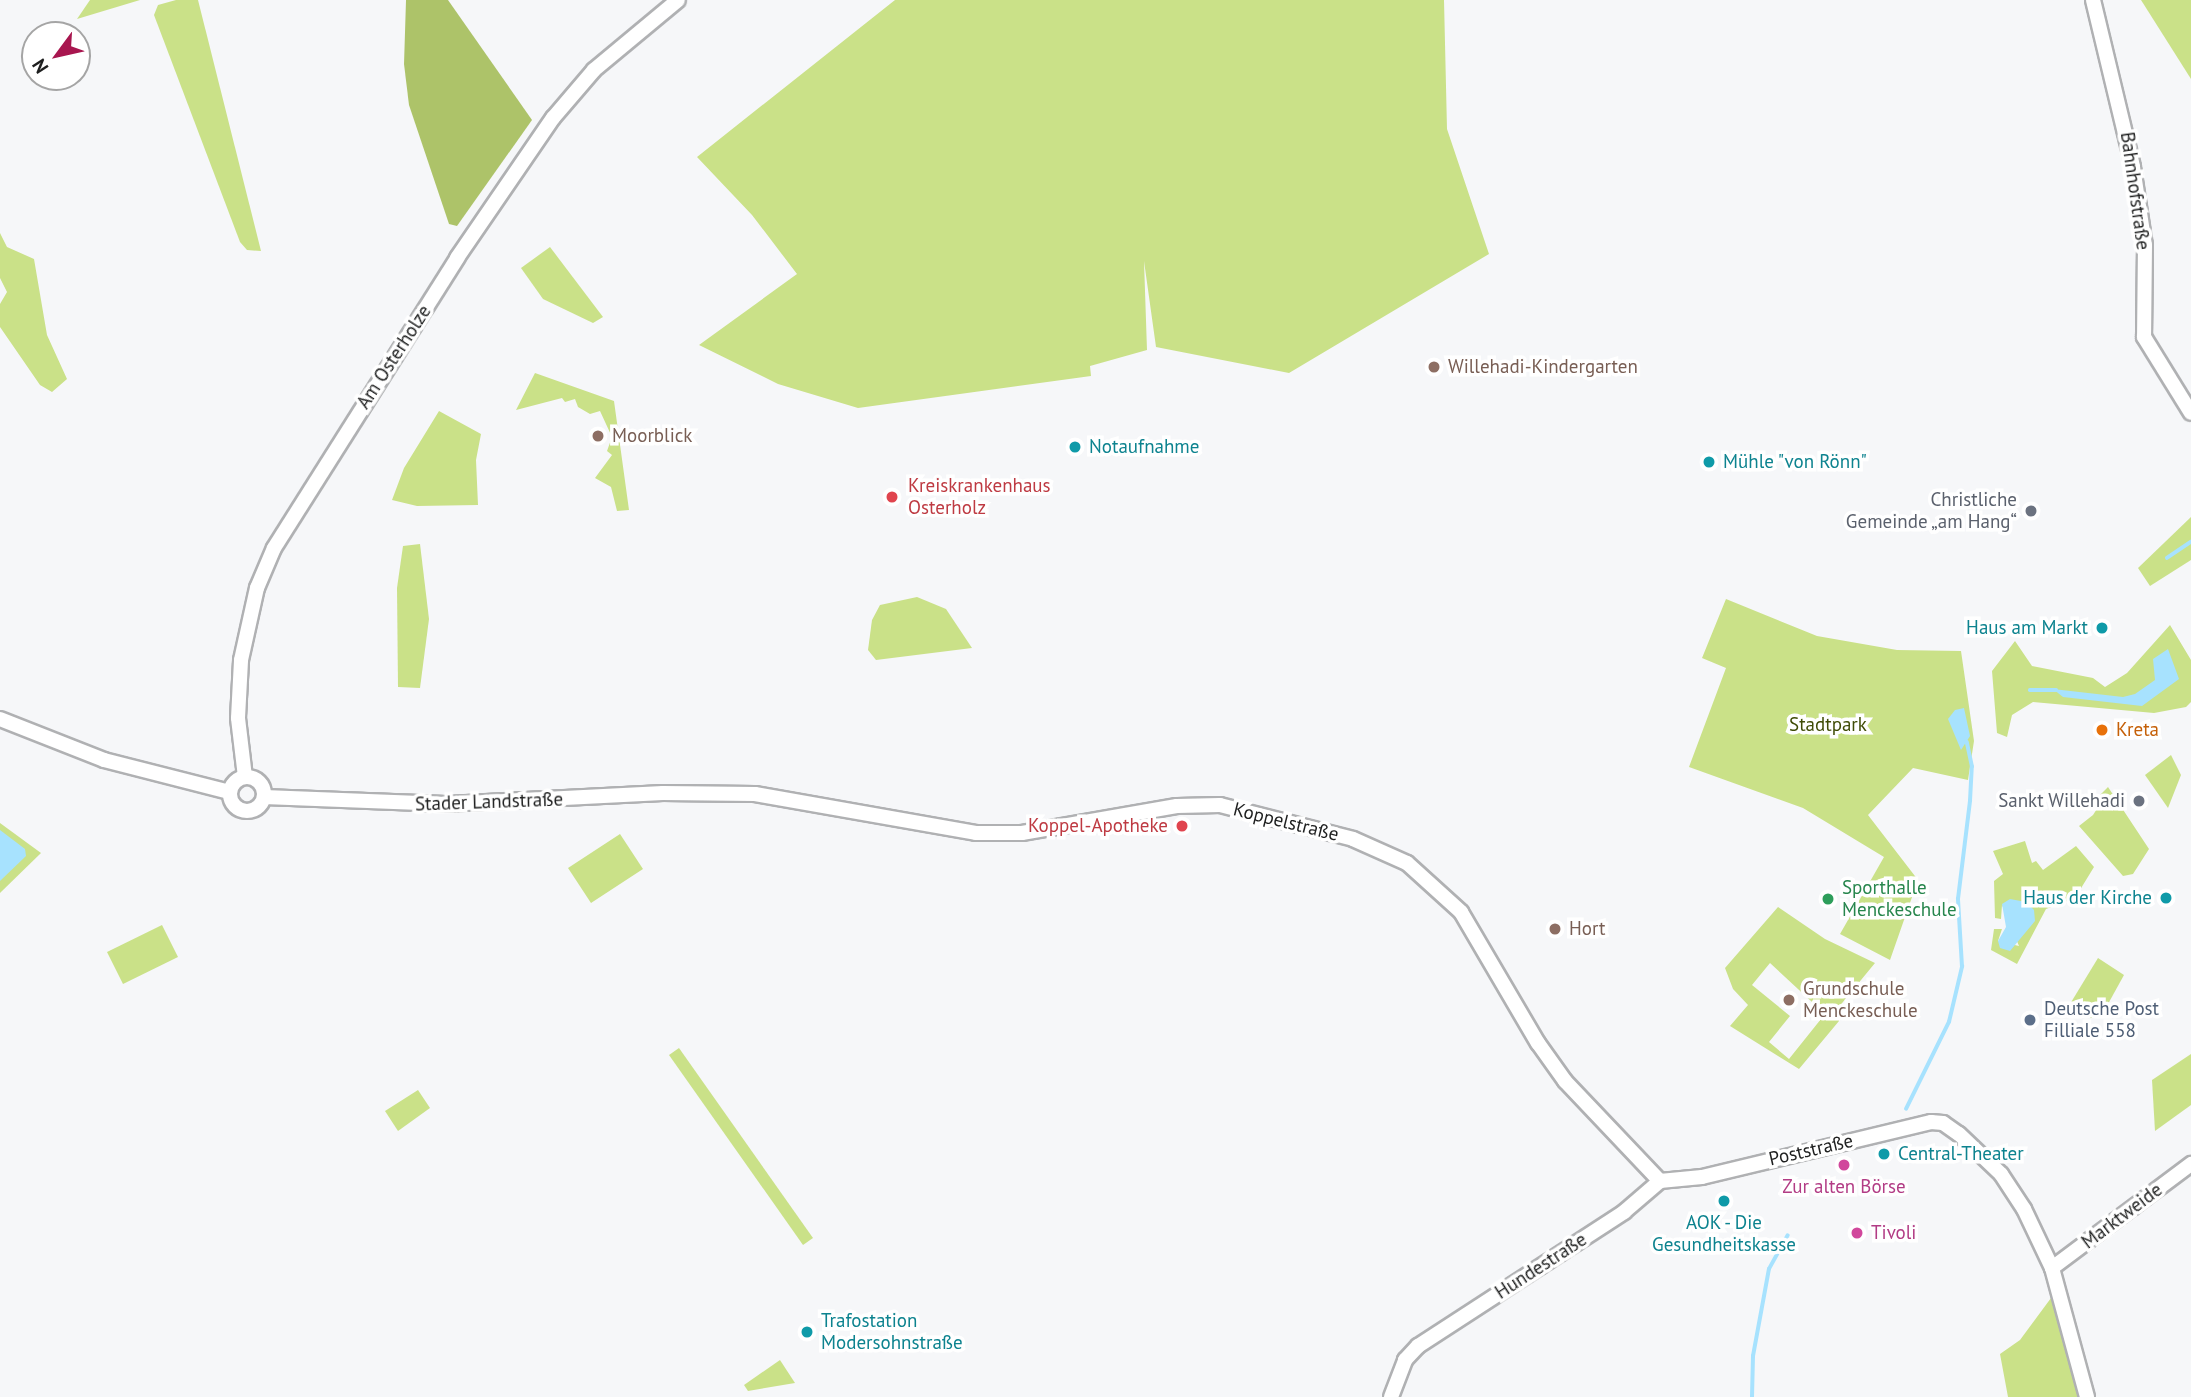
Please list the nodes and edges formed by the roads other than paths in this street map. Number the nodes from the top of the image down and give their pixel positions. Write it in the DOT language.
graph roads {
  1 [pos="678,0"];
  2 [pos="2093,0"];
  3 [pos="2191,413"];
  4 [pos="0,719"];
  5 [pos="245,776"];
  6 [pos="230,792"];
  7 [pos="713,792"];
  8 [pos="264,797"];
  9 [pos="2191,1164"];
  10 [pos="1660,1181"];
  11 [pos="2052,1268"];
  12 [pos="1391,1397"];
  13 [pos="2087,1397"];
  1 -- 5 [label="street, Am Osterholze"];
  2 -- 3 [label="street, Bahnhofstraße"];
  4 -- 6 [label="street"];
  5 -- 6 [label="street"];
  5 -- 8 [label="street"];
  6 -- 8 [label="street"];
  7 -- 8 [label="street, Stader Landstraße"];
  7 -- 10 [label="street, Koppelstraße"];
  9 -- 11 [label="street, Marktweide"];
  10 -- 11 [label="street, Poststraße"];
  10 -- 12 [label="street, Hundestraße"];
  11 -- 13 [label="street"];
}
